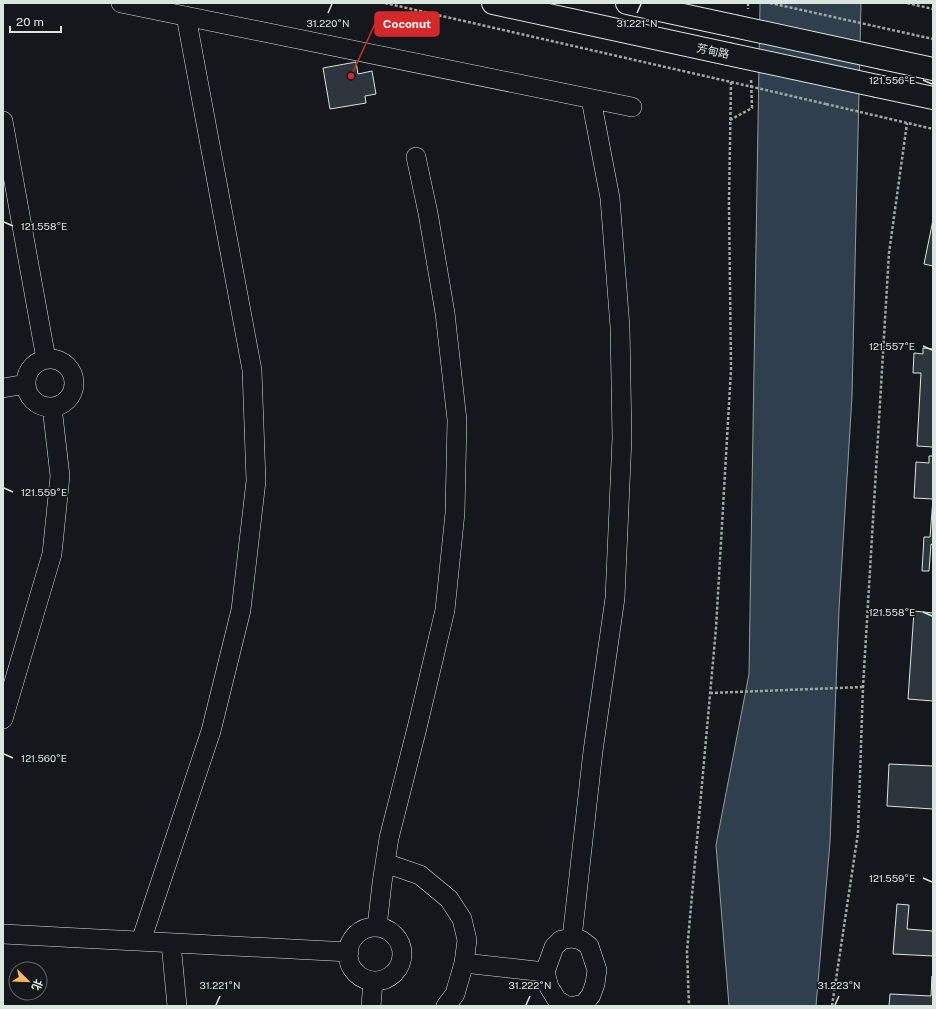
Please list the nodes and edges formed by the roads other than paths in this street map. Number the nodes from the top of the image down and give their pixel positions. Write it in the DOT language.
graph roads {
  1 [pos="121,3"];
  2 [pos="493,3"];
  3 [pos="627,3"];
  4 [pos="186,16"];
  5 [pos="933,69"];
  6 [pos="933,98"];
  7 [pos="591,99"];
  8 [pos="632,107"];
  9 [pos="3,121"];
  10 [pos="416,157"];
  11 [pos="46,359"];
  12 [pos="26,384"];
  13 [pos="3,388"];
  14 [pos="52,407"];
  15 [pos="9,682"];
  16 [pos="3,719"];
  17 [pos="384,863"];
  18 [pos="377,927"];
  19 [pos="3,934"];
  20 [pos="572,938"];
  21 [pos="141,942"];
  22 [pos="171,943"];
  23 [pos="349,952"];
  24 [pos="464,963"];
  25 [pos="545,972"];
  26 [pos="372,981"];
  27 [pos="177,1006"];
  28 [pos="371,1006"];
  29 [pos="446,1006"];
  30 [pos="567,1006"];
  31 [pos="574,1006"];
  1 -- 4 [label="street"];
  2 -- 6 [label="main road, 芳甸路, bridge"];
  3 -- 5 [label="main road, bridge"];
  4 -- 7 [label="street"];
  4 -- 21 [label="street"];
  7 -- 8 [label="street"];
  7 -- 20 [label="street"];
  9 -- 11 [label="street"];
  10 -- 17 [label="street"];
  11 -- 12 [label="street"];
  11 -- 14 [label="street"];
  12 -- 13 [label="street"];
  12 -- 14 [label="street"];
  14 -- 15 [label="street"];
  15 -- 16 [label="street"];
  17 -- 18 [label="street"];
  17 -- 24 [label="street"];
  18 -- 23 [label="street"];
  18 -- 26 [label="street"];
  19 -- 21 [label="street"];
  20 -- 25 [label="street"];
  20 -- 31 [label="street"];
  21 -- 22 [label="street"];
  22 -- 23 [label="street"];
  22 -- 27 [label="street"];
  23 -- 26 [label="street"];
  24 -- 25 [label="street"];
  24 -- 29 [label="street"];
  25 -- 30 [label="street"];
  26 -- 28 [label="street"];
}
